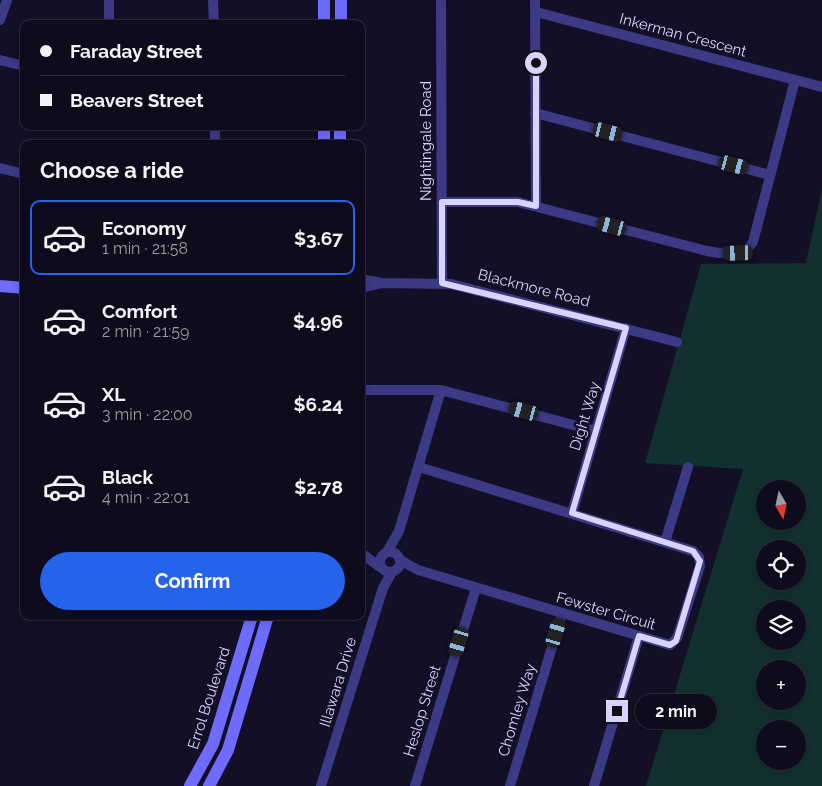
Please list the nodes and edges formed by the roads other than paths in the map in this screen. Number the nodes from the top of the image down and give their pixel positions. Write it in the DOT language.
graph roads {
  1 [pos="7,0"];
  2 [pos="109,0"];
  3 [pos="213,0"];
  4 [pos="324,0"];
  5 [pos="341,0"];
  6 [pos="440,0"];
  7 [pos="535,0"];
  8 [pos="536,12"];
  9 [pos="0,20"];
  10 [pos="109,20"];
  11 [pos="214,20"];
  12 [pos="324,20"];
  13 [pos="341,20"];
  14 [pos="0,60"];
  15 [pos="20,65"];
  16 [pos="795,80"];
  17 [pos="822,87"];
  18 [pos="535,113"];
  19 [pos="0,168"];
  20 [pos="20,173"];
  21 [pos="770,175"];
  22 [pos="442,202"];
  23 [pos="536,206"];
  24 [pos="365,280"];
  25 [pos="381,283"];
  26 [pos="442,283"];
  27 [pos="0,286"];
  28 [pos="365,287"];
  29 [pos="20,288"];
  30 [pos="626,328"];
  31 [pos="677,342"];
  32 [pos="365,390"];
  33 [pos="442,390"];
  34 [pos="596,431"];
  35 [pos="419,467"];
  36 [pos="688,467"];
  37 [pos="572,513"];
  38 [pos="399,531"];
  39 [pos="665,542"];
  40 [pos="365,553"];
  41 [pos="386,553"];
  42 [pos="365,555"];
  43 [pos="399,558"];
  44 [pos="388,570"];
  45 [pos="418,570"];
  46 [pos="476,588"];
  47 [pos="562,614"];
  48 [pos="251,620"];
  49 [pos="267,620"];
  50 [pos="639,636"];
  51 [pos="190,786"];
  52 [pos="209,786"];
  53 [pos="321,786"];
  54 [pos="415,786"];
  55 [pos="510,786"];
  56 [pos="594,786"];
  1 -- 9 [label="street"];
  2 -- 10 [label="street"];
  3 -- 11 [label="street"];
  4 -- 12 [label="street"];
  5 -- 13 [label="street"];
  6 -- 22 [label="street, Nightingale Road"];
  7 -- 8 [label="street"];
  8 -- 16 [label="street, Inkerman Crescent"];
  8 -- 18 [label="street"];
  14 -- 15 [label="street"];
  16 -- 17 [label="street, Inkerman Crescent"];
  16 -- 21 [label="street"];
  18 -- 21 [label="street"];
  18 -- 23 [label="street"];
  19 -- 20 [label="street"];
  21 -- 23 [label="street"];
  22 -- 23 [label="street"];
  22 -- 26 [label="street, Nightingale Road"];
  24 -- 25 [label="street, Blackmore Road"];
  25 -- 26 [label="street, Blackmore Road"];
  25 -- 28 [label="street, Blackmore Road"];
  26 -- 30 [label="street, Blackmore Road"];
  27 -- 29 [label="street"];
  30 -- 31 [label="street, Blackmore Road"];
  30 -- 34 [label="street, Dight Way"];
  32 -- 33 [label="street"];
  33 -- 34 [label="street"];
  33 -- 35 [label="street"];
  34 -- 37 [label="street, Dight Way"];
  35 -- 37 [label="street, Fewster Circuit"];
  35 -- 38 [label="street"];
  36 -- 39 [label="street"];
  37 -- 39 [label="street, Fewster Circuit"];
  38 -- 41 [label="street"];
  38 -- 43 [label="street"];
  39 -- 50 [label="street, Fewster Circuit"];
  40 -- 41 [label="street"];
  41 -- 43 [label="street"];
  41 -- 44 [label="street"];
  42 -- 44 [label="street"];
  43 -- 44 [label="street"];
  43 -- 45 [label="street, Fewster Circuit"];
  44 -- 45 [label="street, Fewster Circuit"];
  44 -- 53 [label="street, Illawara Drive"];
  45 -- 46 [label="street, Fewster Circuit"];
  46 -- 47 [label="street, Fewster Circuit"];
  46 -- 54 [label="street, Heslop Street"];
  47 -- 50 [label="street, Fewster Circuit"];
  47 -- 55 [label="street, Chomley Way"];
  48 -- 51 [label="street, Errol Boulevard"];
  49 -- 52 [label="street"];
  50 -- 56 [label="street"];
}
